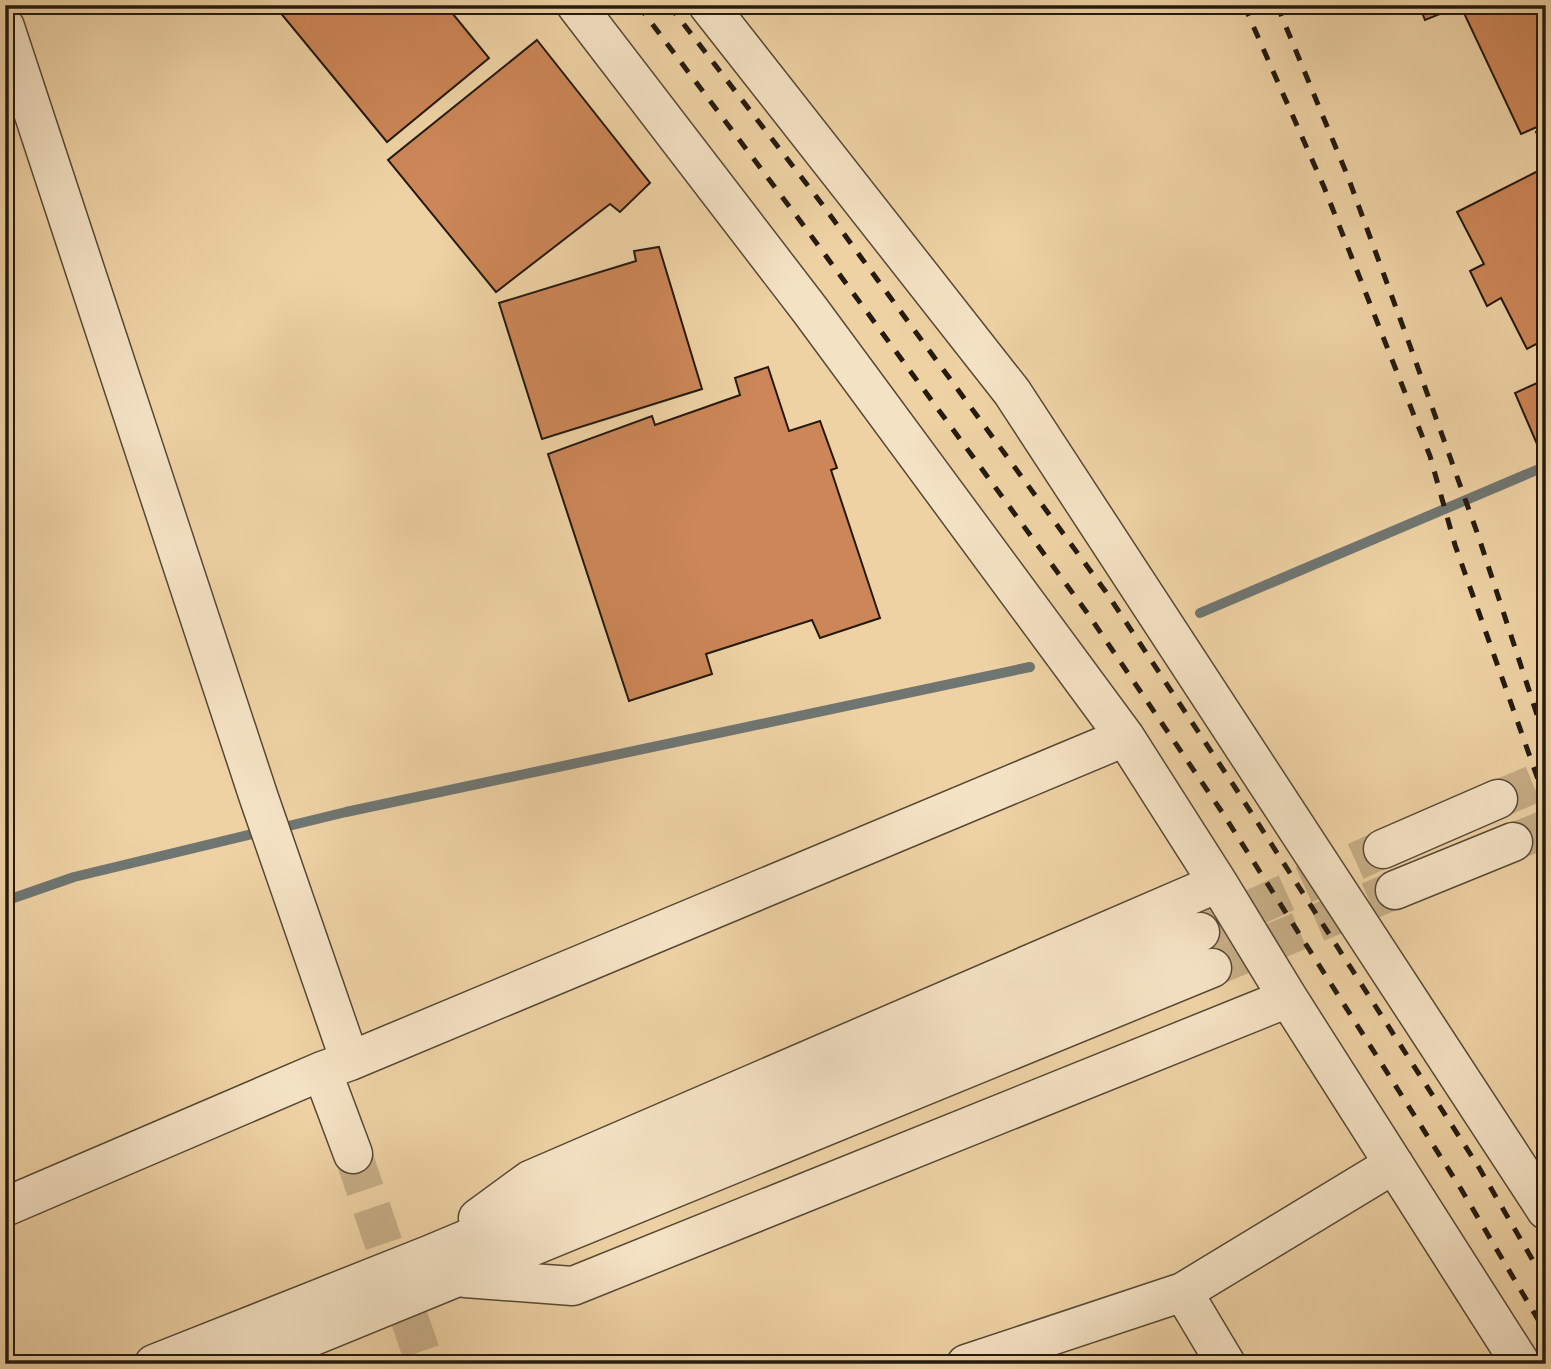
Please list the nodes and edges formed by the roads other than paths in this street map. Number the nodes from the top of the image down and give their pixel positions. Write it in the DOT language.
graph roads {
  1 [pos="576,5"];
  2 [pos="708,5"];
  3 [pos="5,27"];
  4 [pos="1125,737"];
  5 [pos="1498,799"];
  6 [pos="1513,842"];
  7 [pos="1384,849"];
  8 [pos="1219,883"];
  9 [pos="1395,890"];
  10 [pos="1200,932"];
  11 [pos="1212,968"];
  12 [pos="1289,998"];
  13 [pos="336,1066"];
  14 [pos="353,1154"];
  15 [pos="1394,1164"];
  16 [pos="5,1207"];
  17 [pos="1546,1210"];
  18 [pos="429,1255"];
  19 [pos="459,1277"];
  20 [pos="1183,1292"];
  21 [pos="154,1364"];
  22 [pos="246,1364"];
  23 [pos="966,1364"];
  24 [pos="1226,1364"];
  25 [pos="1521,1364"];
  1 -- 4 [label="street"];
  2 -- 17 [label="street"];
  3 -- 13 [label="street"];
  4 -- 8 [label="street"];
  4 -- 13 [label="street"];
  5 -- 7 [label="street"];
  6 -- 9 [label="street"];
  8 -- 12 [label="street"];
  8 -- 18 [label="street"];
  10 -- 18 [label="street"];
  11 -- 19 [label="street"];
  12 -- 15 [label="street"];
  12 -- 19 [label="street"];
  13 -- 14 [label="street"];
  13 -- 16 [label="street"];
  15 -- 20 [label="street"];
  15 -- 25 [label="street"];
  18 -- 21 [label="street"];
  19 -- 22 [label="street"];
  20 -- 23 [label="street"];
  20 -- 24 [label="street"];
}
